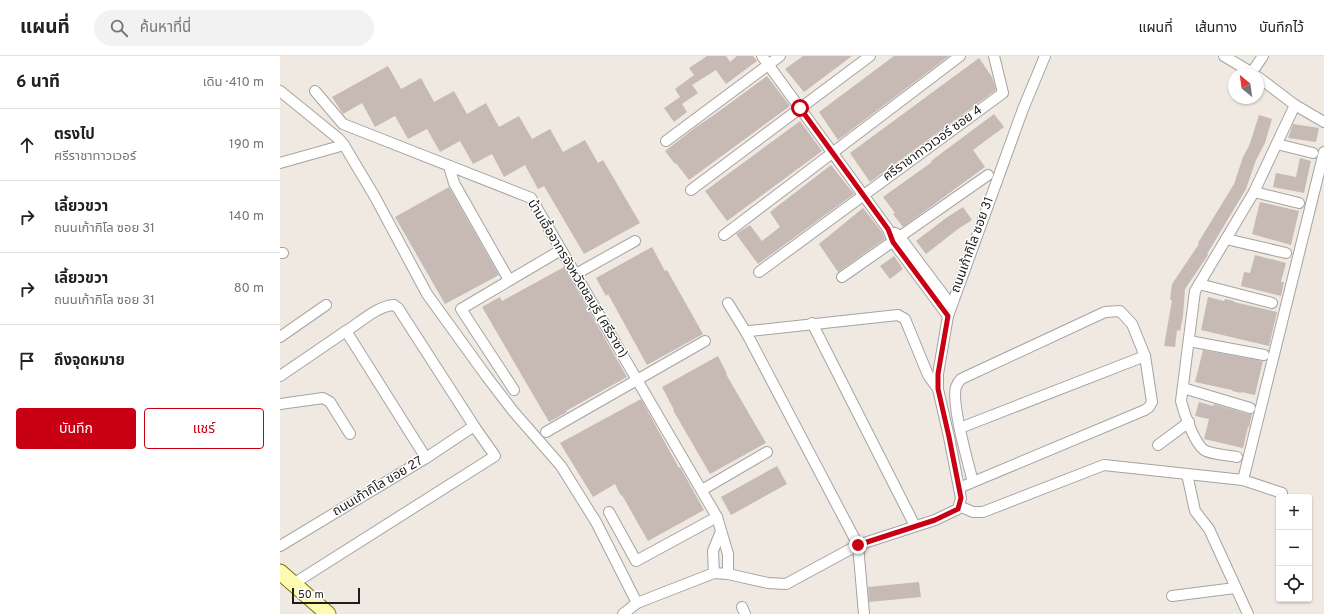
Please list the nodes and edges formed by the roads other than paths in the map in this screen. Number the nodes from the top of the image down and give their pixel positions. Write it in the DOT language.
graph roads {
  1 [pos="762,56"];
  2 [pos="780,56"];
  3 [pos="870,56"];
  4 [pos="960,56"];
  5 [pos="994,56"];
  6 [pos="1045,56"];
  7 [pos="1224,56"];
  8 [pos="1263,56"];
  9 [pos="768,65"];
  10 [pos="1245,68"];
  11 [pos="1258,68"];
  12 [pos="1264,81"];
  13 [pos="280,90"];
  14 [pos="315,91"];
  15 [pos="1296,105"];
  16 [pos="800,108"];
  17 [pos="1324,122"];
  18 [pos="666,141"];
  19 [pos="1277,144"];
  20 [pos="344,145"];
  21 [pos="832,152"];
  22 [pos="1324,152"];
  23 [pos="1313,153"];
  24 [pos="280,163"];
  25 [pos="449,166"];
  26 [pos="988,175"];
  27 [pos="691,190"];
  28 [pos="1254,192"];
  29 [pos="863,194"];
  30 [pos="1299,203"];
  31 [pos="724,235"];
  32 [pos="896,239"];
  33 [pos="1226,239"];
  34 [pos="635,241"];
  35 [pos="561,250"];
  36 [pos="1286,253"];
  37 [pos="759,272"];
  38 [pos="576,274"];
  39 [pos="842,277"];
  40 [pos="509,280"];
  41 [pos="1199,284"];
  42 [pos="728,303"];
  43 [pos="951,304"];
  44 [pos="1272,304"];
  45 [pos="326,305"];
  46 [pos="948,316"];
  47 [pos="812,323"];
  48 [pos="346,331"];
  49 [pos="747,334"];
  50 [pos="280,337"];
  51 [pos="705,341"];
  52 [pos="1188,341"];
  53 [pos="1264,355"];
  54 [pos="1145,356"];
  55 [pos="280,376"];
  56 [pos="637,380"];
  57 [pos="1183,388"];
  58 [pos="938,389"];
  59 [pos="514,390"];
  60 [pos="280,404"];
  61 [pos="1250,408"];
  62 [pos="1188,422"];
  63 [pos="474,426"];
  64 [pos="960,428"];
  65 [pos="546,432"];
  66 [pos="350,434"];
  67 [pos="1158,444"];
  68 [pos="767,452"];
  69 [pos="1237,457"];
  70 [pos="426,458"];
  71 [pos="1188,474"];
  72 [pos="1243,480"];
  73 [pos="973,482"];
  74 [pos="959,488"];
  75 [pos="702,490"];
  76 [pos="1282,492"];
  77 [pos="959,506"];
  78 [pos="609,512"];
  79 [pos="717,517"];
  80 [pos="915,526"];
  81 [pos="721,531"];
  82 [pos="858,545"];
  83 [pos="280,546"];
  84 [pos="280,572"];
  85 [pos="714,573"];
  86 [pos="728,574"];
  87 [pos="293,584"];
  88 [pos="1235,588"];
  89 [pos="1172,596"];
  90 [pos="637,603"];
  91 [pos="328,614"];
  92 [pos="623,614"];
  93 [pos="864,614"];
  94 [pos="1248,614"];
  1 -- 9 [label="street"];
  2 -- 9 [label="street"];
  3 -- 16 [label="street"];
  4 -- 21 [label="street"];
  5 -- 29 [label="street, ศรีราชาทาวเวอร์ ซอย 4"];
  6 -- 43 [label="street, ถนนเก้ากิโล ซอย 31"];
  7 -- 10 [label="street"];
  8 -- 11 [label="street"];
  9 -- 16 [label="street"];
  9 -- 18 [label="street"];
  12 -- 15 [label="street"];
  13 -- 20 [label="street"];
  14 -- 25 [label="street, บ้านเอื้ออาทรจังหวัดชลบุรี (ศรีราชา)"];
  15 -- 17 [label="street"];
  15 -- 19 [label="street"];
  16 -- 21 [label="street"];
  16 -- 27 [label="street"];
  19 -- 23 [label="street"];
  19 -- 28 [label="street"];
  20 -- 24 [label="street"];
  20 -- 90 [label="street"];
  21 -- 29 [label="street"];
  21 -- 31 [label="street"];
  22 -- 72 [label="street"];
  25 -- 35 [label="street, บ้านเอื้ออาทรจังหวัดชลบุรี (ศรีราชา)"];
  25 -- 40 [label="street"];
  26 -- 32 [label="street"];
  28 -- 30 [label="street"];
  28 -- 33 [label="street"];
  29 -- 32 [label="street"];
  29 -- 37 [label="street, ศรีราชาทาวเวอร์ ซอย 4"];
  32 -- 39 [label="street"];
  32 -- 43 [label="street"];
  32 -- 46 [label="street"];
  33 -- 36 [label="street"];
  33 -- 41 [label="street"];
  34 -- 38 [label="street"];
  35 -- 38 [label="street, บ้านเอื้ออาทรจังหวัดชลบุรี (ศรีราชา)"];
  35 -- 40 [label="street"];
  38 -- 56 [label="street, บ้านเอื้ออาทรจังหวัดชลบุรี (ศรีราชา)"];
  40 -- 59 [label="street"];
  41 -- 44 [label="street"];
  41 -- 52 [label="street"];
  42 -- 49 [label="street"];
  43 -- 46 [label="street, ถนนเก้ากิโล ซอย 31"];
  45 -- 50 [label="street"];
  46 -- 58 [label="street, ถนนเก้ากิโล ซอย 31"];
  47 -- 49 [label="street"];
  47 -- 58 [label="street"];
  47 -- 80 [label="street"];
  48 -- 55 [label="street"];
  48 -- 63 [label="street"];
  48 -- 70 [label="street"];
  49 -- 82 [label="street"];
  51 -- 56 [label="street"];
  52 -- 53 [label="street"];
  52 -- 57 [label="street"];
  54 -- 64 [label="street"];
  54 -- 64 [label="street"];
  54 -- 73 [label="street"];
  56 -- 65 [label="street"];
  56 -- 75 [label="street, บ้านเอื้ออาทรจังหวัดชลบุรี (ศรีราชา)"];
  57 -- 61 [label="street"];
  57 -- 62 [label="street"];
  58 -- 74 [label="street, ถนนเก้ากิโล ซอย 31"];
  60 -- 66 [label="street"];
  62 -- 67 [label="street"];
  62 -- 69 [label="street"];
  63 -- 70 [label="street, ถนนเก้ากิโล ขอย 27"];
  63 -- 87 [label="street"];
  64 -- 73 [label="street"];
  68 -- 75 [label="street"];
  70 -- 83 [label="street, ถนนเก้ากิโล ขอย 27"];
  71 -- 72 [label="street"];
  71 -- 77 [label="street"];
  71 -- 88 [label="street"];
  72 -- 76 [label="street"];
  73 -- 74 [label="street"];
  74 -- 77 [label="street, ถนนเก้ากิโล ซอย 31"];
  75 -- 79 [label="street, บ้านเอื้ออาทรจังหวัดชลบุรี (ศรีราชา)"];
  77 -- 80 [label="street"];
  78 -- 79 [label="street"];
  79 -- 81 [label="street, บ้านเอื้ออาทรจังหวัดชลบุรี (ศรีราชา)"];
  80 -- 82 [label="street"];
  81 -- 85 [label="street"];
  81 -- 86 [label="street, บ้านเอื้ออาทรจังหวัดชลบุรี (ศรีราชา)"];
  82 -- 86 [label="street"];
  82 -- 93 [label="street"];
  84 -- 87 [label="main road"];
  85 -- 86 [label="street"];
  85 -- 90 [label="street"];
  87 -- 91 [label="main road"];
  88 -- 89 [label="street"];
  88 -- 94 [label="street"];
  90 -- 92 [label="street"];
}
